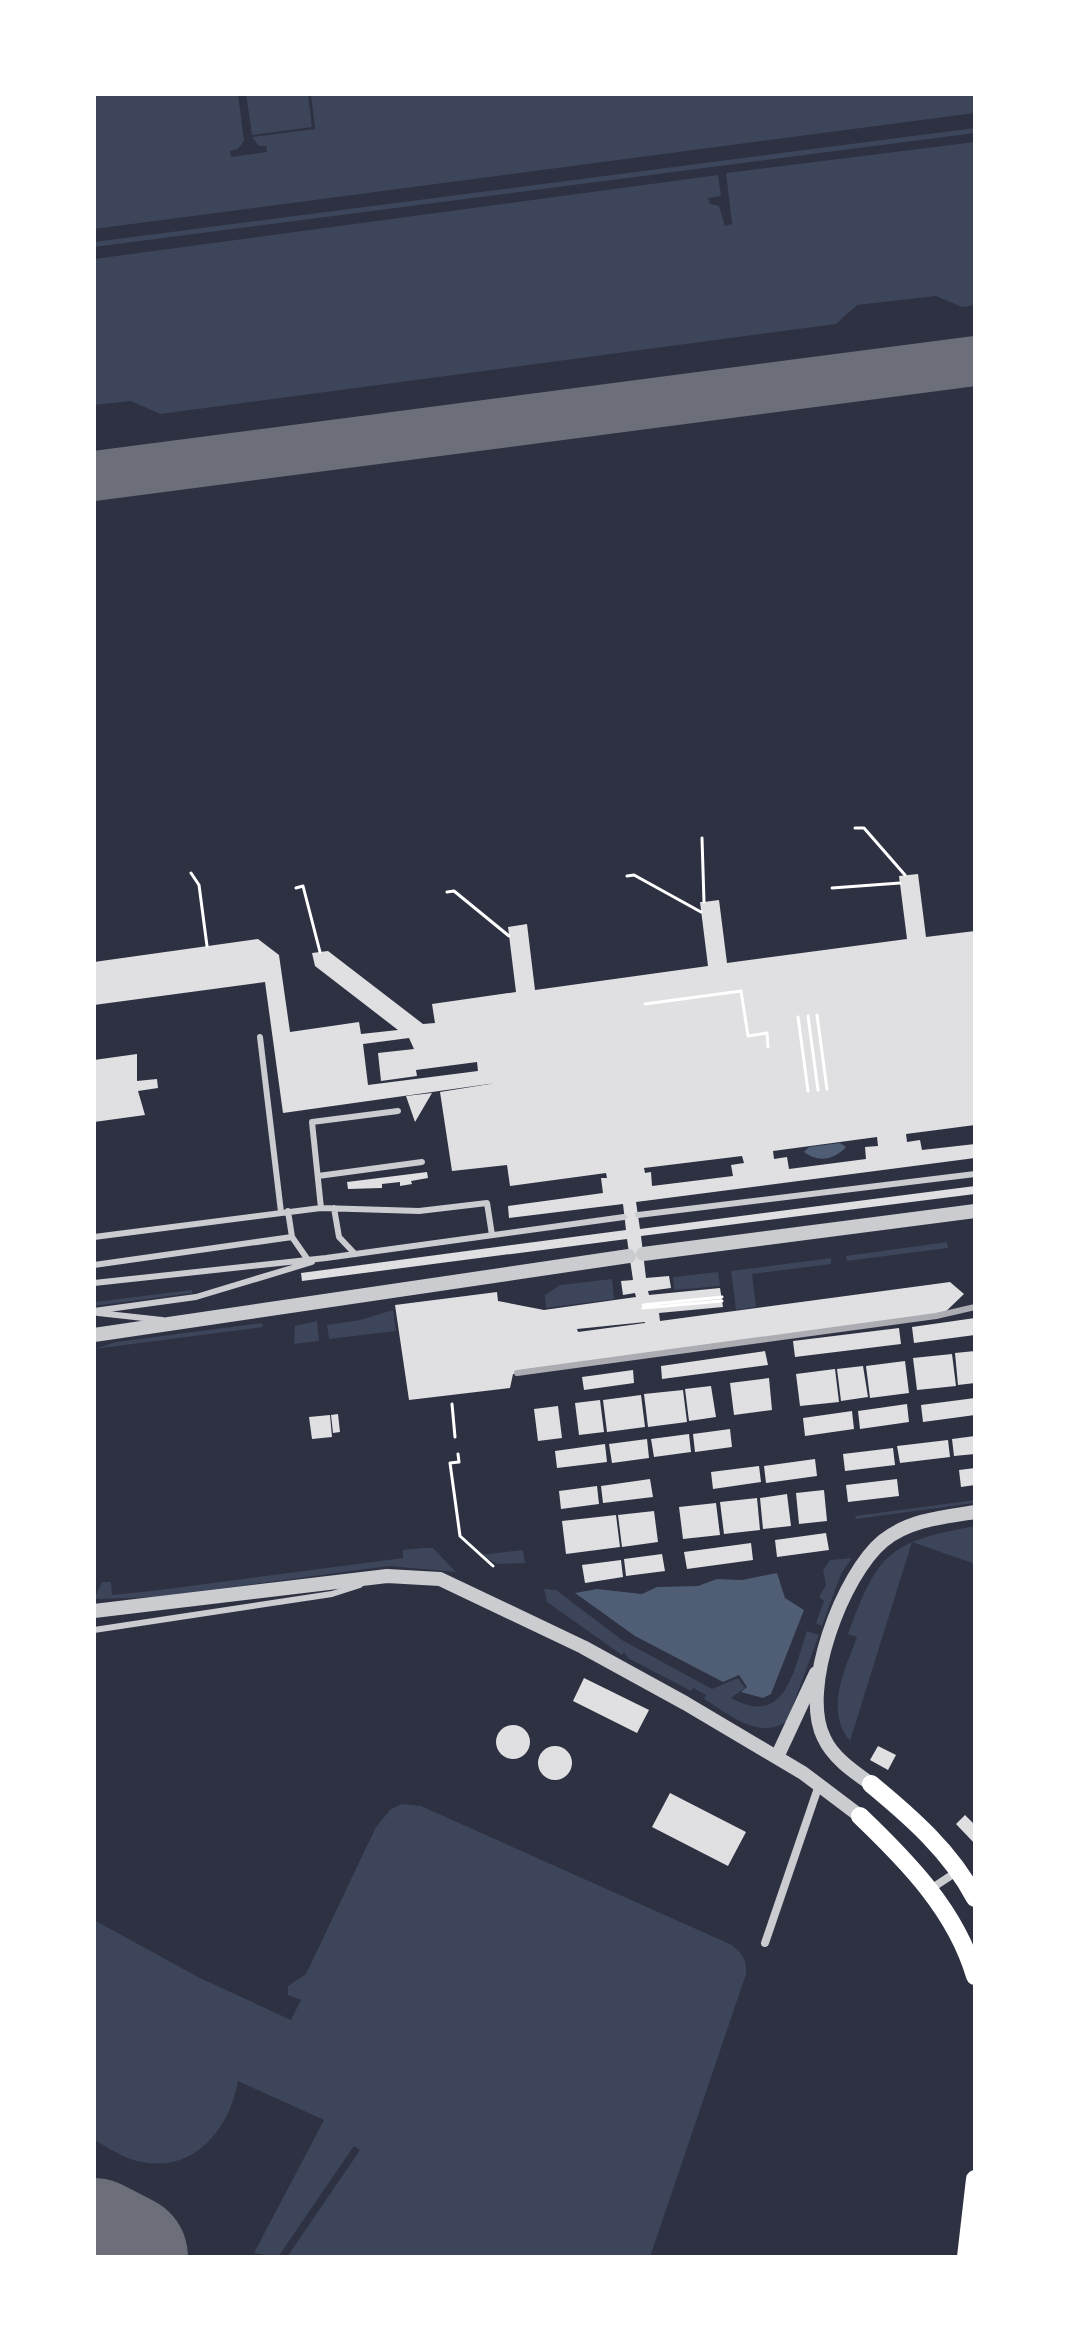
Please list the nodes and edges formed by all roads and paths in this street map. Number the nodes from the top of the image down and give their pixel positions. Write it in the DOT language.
graph roads {
  1 [pos="855,828"];
  2 [pos="702,838"];
  3 [pos="191,873"];
  4 [pos="905,875"];
  5 [pos="627,876"];
  6 [pos="900,883"];
  7 [pos="296,888"];
  8 [pos="832,888"];
  9 [pos="447,892"];
  10 [pos="704,902"];
  11 [pos="701,912"];
  12 [pos="509,936"];
  13 [pos="207,946"];
  14 [pos="320,952"];
  15 [pos="645,1004"];
  16 [pos="817,1015"];
  17 [pos="808,1016"];
  18 [pos="798,1017"];
  19 [pos="260,1037"];
  20 [pos="768,1047"];
  21 [pos="827,1089"];
  22 [pos="818,1090"];
  23 [pos="808,1091"];
  24 [pos="398,1111"];
  25 [pos="422,1162"];
  26 [pos="975,1174"];
  27 [pos="318,1176"];
  28 [pos="321,1208"];
  29 [pos="334,1208"];
  30 [pos="285,1211"];
  31 [pos="975,1211"];
  32 [pos="638,1215"];
  33 [pos="624,1217"];
  34 [pos="492,1235"];
  35 [pos="94,1237"];
  36 [pos="292,1237"];
  37 [pos="355,1254"];
  38 [pos="326,1258"];
  39 [pos="308,1260"];
  40 [pos="94,1265"];
  41 [pos="94,1283"];
  42 [pos="722,1299"];
  43 [pos="643,1306"];
  44 [pos="94,1312"];
  45 [pos="174,1321"];
  46 [pos="94,1335"];
  47 [pos="452,1404"];
  48 [pos="455,1437"];
  49 [pos="458,1454"];
  50 [pos="975,1512"];
  51 [pos="493,1566"];
  52 [pos="387,1576"];
  53 [pos="94,1611"];
  54 [pos="94,1630"];
  55 [pos="819,1665"];
  56 [pos="777,1757"];
  57 [pos="871,1784"];
  58 [pos="819,1785"];
  59 [pos="860,1816"];
  60 [pos="959,1871"];
  61 [pos="929,1890"];
  62 [pos="975,1898"];
  63 [pos="765,1943"];
  64 [pos="975,1976"];
  65 [pos="975,2179"];
  66 [pos="966,2257"];
  1 -- 4 [label="path"];
  2 -- 10 [label="path"];
  3 -- 13 [label="path"];
  5 -- 11 [label="path"];
  6 -- 8 [label="path"];
  7 -- 14 [label="path"];
  9 -- 12 [label="path"];
  15 -- 20 [label="path"];
  16 -- 21 [label="path"];
  17 -- 22 [label="path"];
  18 -- 23 [label="path"];
  19 -- 30 [label="lane"];
  24 -- 27 [label="lane"];
  25 -- 27 [label="lane"];
  26 -- 32 [label="lane"];
  27 -- 28 [label="lane"];
  28 -- 29 [label="lane"];
  28 -- 30 [label="lane"];
  29 -- 34 [label="lane"];
  29 -- 37 [label="lane"];
  30 -- 35 [label="lane"];
  30 -- 36 [label="lane"];
  31 -- 45 [label="street"];
  33 -- 34 [label="lane"];
  34 -- 37 [label="lane"];
  36 -- 39 [label="lane"];
  36 -- 40 [label="lane"];
  37 -- 38 [label="lane"];
  38 -- 39 [label="lane"];
  38 -- 44 [label="lane"];
  39 -- 41 [label="lane"];
  42 -- 43 [label="path"];
  44 -- 45 [label="lane"];
  45 -- 46 [label="street"];
  47 -- 48 [label="path"];
  49 -- 51 [label="path"];
  50 -- 55 [label="street"];
  52 -- 53 [label="street"];
  52 -- 54 [label="lane"];
  52 -- 56 [label="street"];
  55 -- 56 [label="street"];
  55 -- 57 [label="street"];
  56 -- 58 [label="street"];
  57 -- 60 [label="main road"];
  58 -- 59 [label="street"];
  58 -- 63 [label="street"];
  59 -- 61 [label="main road"];
  60 -- 61 [label="street"];
  60 -- 62 [label="main road"];
  61 -- 64 [label="main road"];
  65 -- 66 [label="main road"];
}
